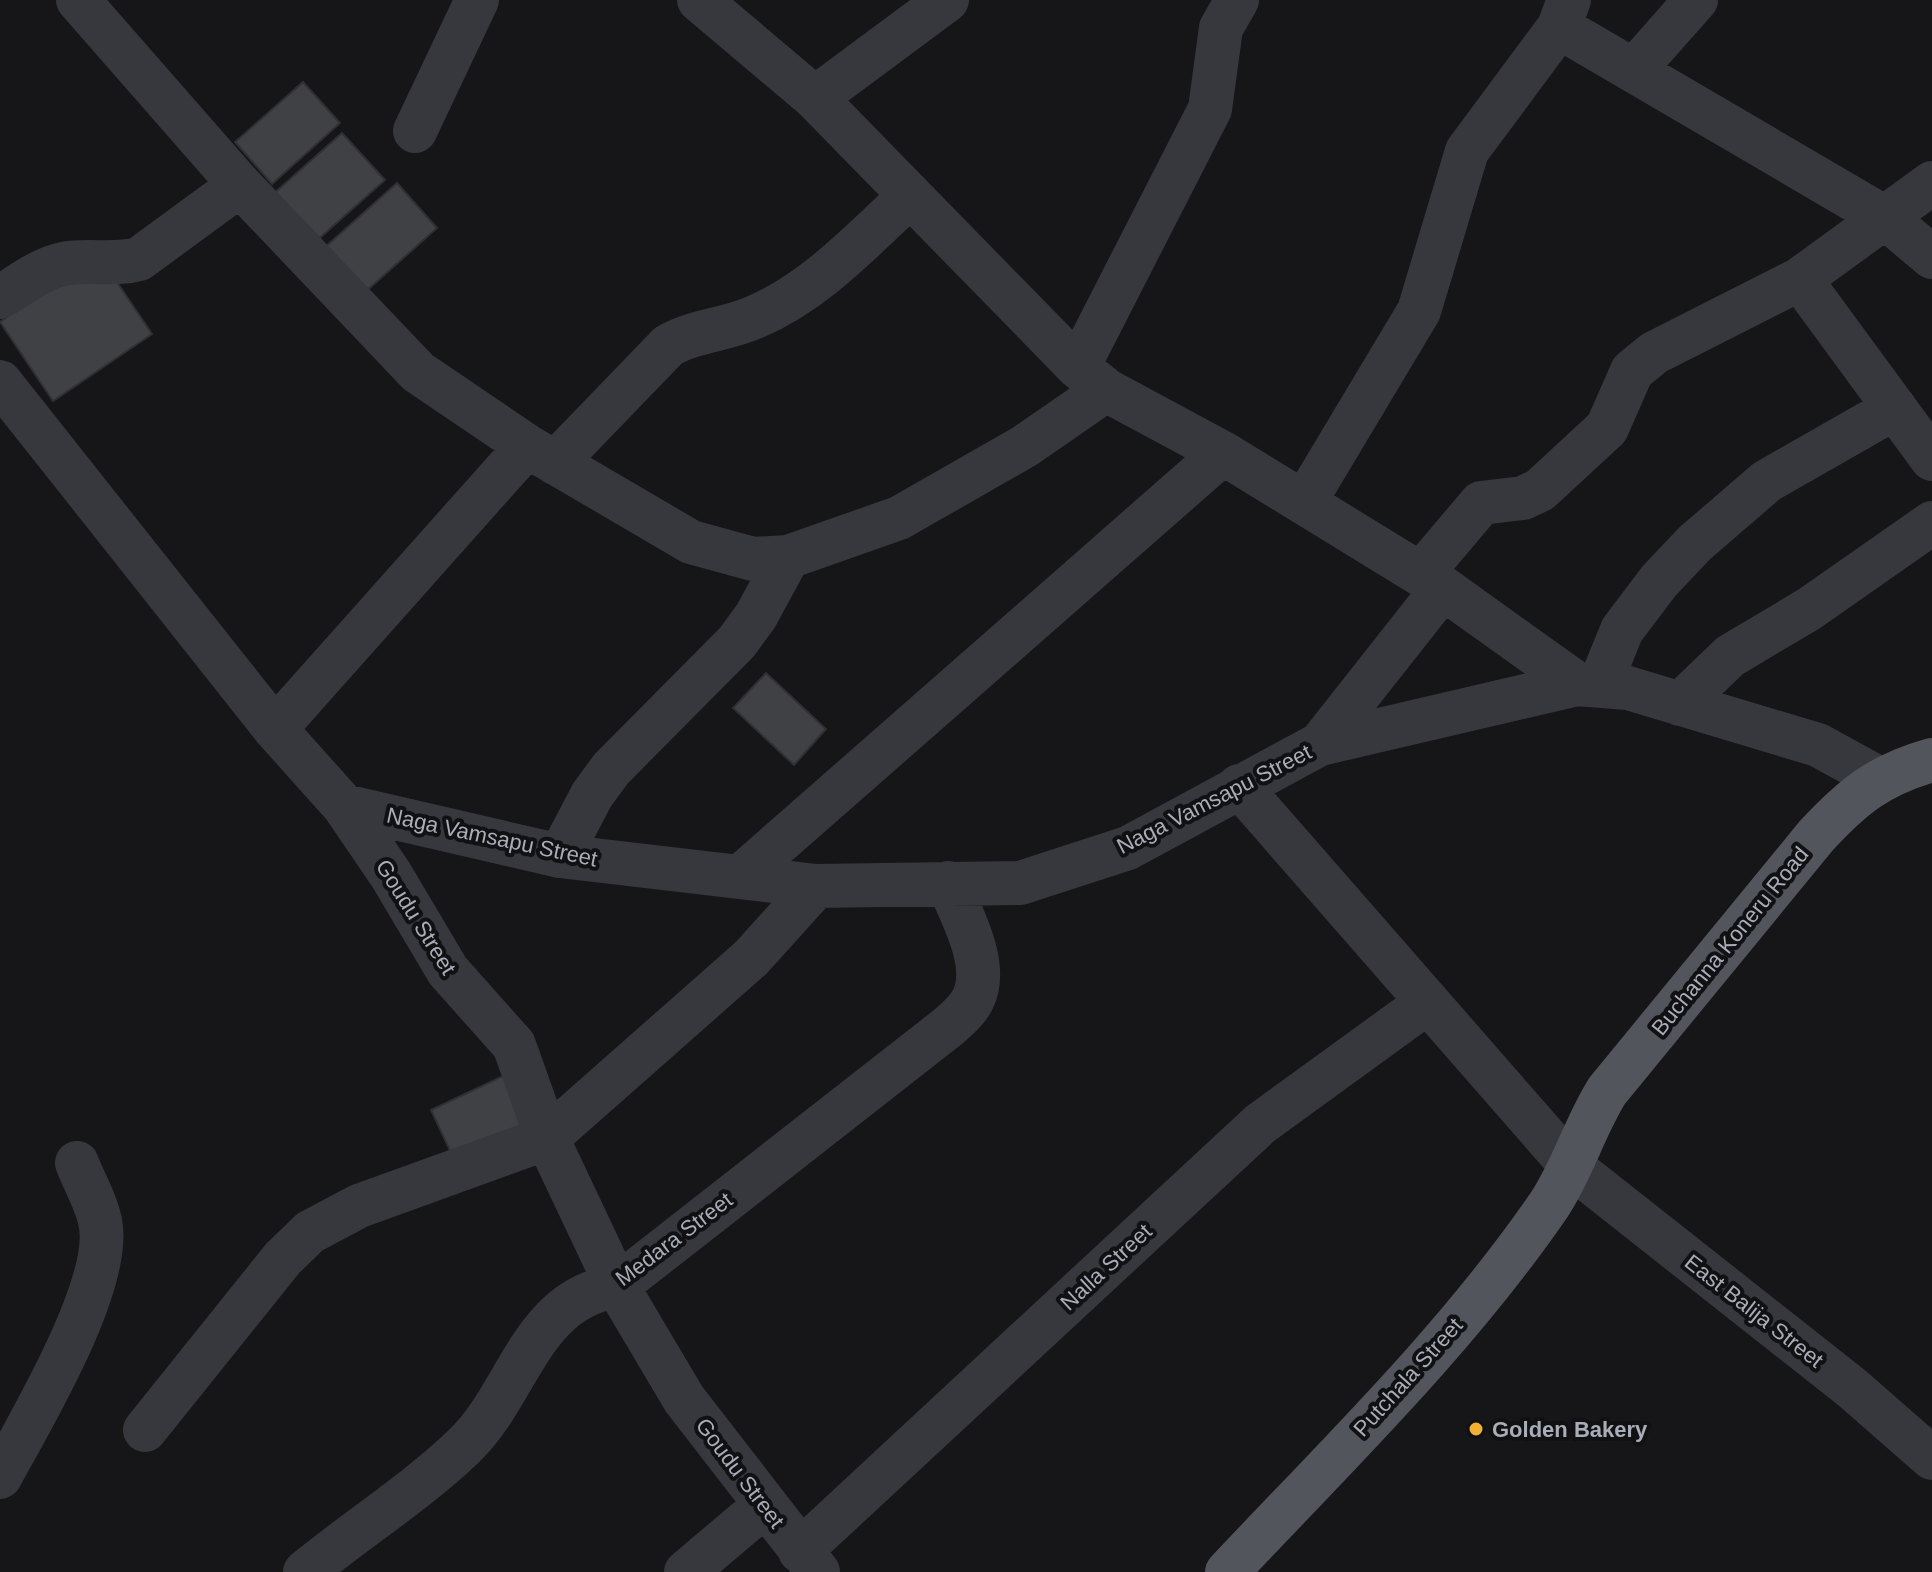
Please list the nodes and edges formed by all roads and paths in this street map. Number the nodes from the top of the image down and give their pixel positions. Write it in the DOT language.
graph roads {
  1 [pos="78,0"];
  2 [pos="477,0"];
  3 [pos="699,0"];
  4 [pos="947,0"];
  5 [pos="1237,0"];
  6 [pos="1696,0"];
  7 [pos="1564,13"];
  8 [pos="1634,70"];
  9 [pos="815,98"];
  10 [pos="415,131"];
  11 [pos="1932,183"];
  12 [pos="240,185"];
  13 [pos="910,196"];
  14 [pos="1887,219"];
  15 [pos="1932,257"];
  16 [pos="1800,279"];
  17 [pos="0,297"];
  18 [pos="1092,379"];
  19 [pos="0,382"];
  20 [pos="1895,408"];
  21 [pos="1223,453"];
  22 [pos="541,455"];
  23 [pos="1932,459"];
  24 [pos="1304,503"];
  25 [pos="1932,523"];
  26 [pos="788,557"];
  27 [pos="1432,581"];
  28 [pos="1589,684"];
  29 [pos="1680,704"];
  30 [pos="275,729"];
  31 [pos="1320,744"];
  32 [pos="1932,760"];
  33 [pos="1880,779"];
  34 [pos="1239,786"];
  35 [pos="344,806"];
  36 [pos="560,856"];
  37 [pos="741,876"];
  38 [pos="948,883"];
  39 [pos="816,886"];
  40 [pos="1428,1002"];
  41 [pos="547,1138"];
  42 [pos="77,1163"];
  43 [pos="1572,1167"];
  44 [pos="617,1286"];
  45 [pos="145,1430"];
  46 [pos="1932,1458"];
  47 [pos="0,1477"];
  48 [pos="764,1506"];
  49 [pos="809,1561"];
  50 [pos="305,1572"];
  51 [pos="686,1572"];
  52 [pos="1227,1572"];
  1 -- 12 [label="street"];
  2 -- 10 [label="street"];
  3 -- 9 [label="street"];
  4 -- 9 [label="street"];
  5 -- 18 [label="street"];
  6 -- 8 [label="street"];
  7 -- 8 [label="street"];
  7 -- 24 [label="street"];
  8 -- 14 [label="street"];
  9 -- 13 [label="street"];
  11 -- 14 [label="street"];
  12 -- 17 [label="street"];
  12 -- 22 [label="street"];
  13 -- 18 [label="street"];
  13 -- 22 [label="street"];
  14 -- 15 [label="street"];
  14 -- 16 [label="street"];
  16 -- 20 [label="street"];
  16 -- 27 [label="street"];
  18 -- 21 [label="street"];
  18 -- 26 [label="street"];
  19 -- 30 [label="street, Goudu Street"];
  20 -- 23 [label="street"];
  20 -- 28 [label="street"];
  21 -- 24 [label="street"];
  21 -- 37 [label="street"];
  22 -- 26 [label="street"];
  22 -- 30 [label="street"];
  24 -- 27 [label="street"];
  25 -- 29 [label="street"];
  26 -- 36 [label="street"];
  27 -- 28 [label="street"];
  27 -- 31 [label="street"];
  28 -- 29 [label="street, Naga Vamsapu Street"];
  28 -- 31 [label="street, Naga Vamsapu Street"];
  29 -- 33 [label="street, Naga Vamsapu Street"];
  30 -- 35 [label="street, Goudu Street"];
  31 -- 34 [label="street, Naga Vamsapu Street"];
  32 -- 33 [label="main road, Buchanna Koneru Road"];
  33 -- 43 [label="main road, Buchanna Koneru Road"];
  34 -- 38 [label="street, Naga Vamsapu Street"];
  34 -- 40 [label="street, East Balija Street"];
  35 -- 36 [label="street, Naga Vamsapu Street"];
  35 -- 41 [label="street, Goudu Street"];
  36 -- 37 [label="street, Naga Vamsapu Street"];
  37 -- 39 [label="street, Naga Vamsapu Street"];
  38 -- 39 [label="street, Naga Vamsapu Street"];
  38 -- 44 [label="street, Medara Street"];
  39 -- 41 [label="street"];
  40 -- 43 [label="street, East Balija Street"];
  40 -- 49 [label="street, Nalla Street"];
  41 -- 44 [label="street, Goudu Street"];
  41 -- 45 [label="street"];
  42 -- 47 [label="street"];
  43 -- 46 [label="street, East Balija Street"];
  43 -- 52 [label="main road, Putchala Street"];
  44 -- 48 [label="street, Goudu Street"];
  44 -- 50 [label="street, Medara Street"];
  48 -- 49 [label="street, Goudu Street"];
  48 -- 51 [label="street"];
}
